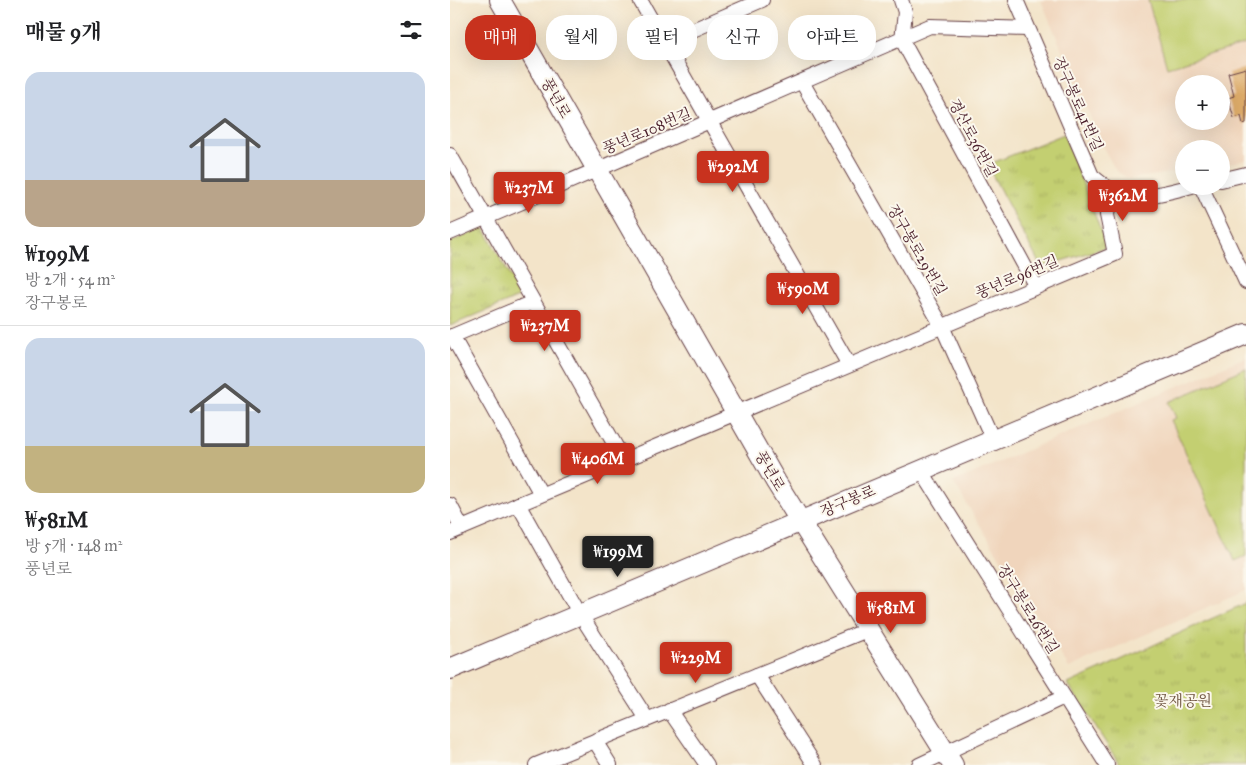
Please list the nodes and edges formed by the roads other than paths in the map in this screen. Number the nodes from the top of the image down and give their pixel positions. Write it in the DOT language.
graph roads {
  1 [pos="500,0"];
  2 [pos="640,0"];
  3 [pos="762,0"];
  4 [pos="902,0"];
  5 [pos="1016,0"];
  6 [pos="649,15"];
  7 [pos="697,28"];
  8 [pos="1028,29"];
  9 [pos="902,40"];
  10 [pos="675,60"];
  11 [pos="802,82"];
  12 [pos="709,122"];
  13 [pos="450,155"];
  14 [pos="597,170"];
  15 [pos="1246,174"];
  16 [pos="1230,178"];
  17 [pos="1175,189"];
  18 [pos="1111,190"];
  19 [pos="1205,195"];
  20 [pos="486,217"];
  21 [pos="450,232"];
  22 [pos="1246,282"];
  23 [pos="1036,287"];
  24 [pos="533,302"];
  25 [pos="942,326"];
  26 [pos="1246,334"];
  27 [pos="451,336"];
  28 [pos="848,365"];
  29 [pos="736,412"];
  30 [pos="993,440"];
  31 [pos="623,459"];
  32 [pos="921,470"];
  33 [pos="541,494"];
  34 [pos="518,504"];
  35 [pos="450,506"];
  36 [pos="800,521"];
  37 [pos="456,530"];
  38 [pos="580,614"];
  39 [pos="867,630"];
  40 [pos="450,668"];
  41 [pos="757,675"];
  42 [pos="1064,697"];
  43 [pos="670,710"];
  44 [pos="647,720"];
  45 [pos="595,741"];
  46 [pos="950,759"];
  47 [pos="536,765"];
  48 [pos="610,765"];
  49 [pos="707,765"];
  50 [pos="815,765"];
  51 [pos="919,765"];
  52 [pos="1107,765"];
  1 -- 14 [label="street, 풍년로"];
  2 -- 6 [label="street, 풍년로108번길"];
  3 -- 7 [label="street"];
  4 -- 9 [label="street"];
  5 -- 8 [label="street, 장구봉로41번길"];
  8 -- 9 [label="street, 풍년로108번길"];
  8 -- 18 [label="street, 장구봉로41번길"];
  9 -- 11 [label="street, 풍년로108번길"];
  9 -- 23 [label="street, 경산로36번길"];
  10 -- 12 [label="street, 풍년로108번길"];
  11 -- 12 [label="street, 풍년로108번길"];
  11 -- 25 [label="street, 장구봉로29번길"];
  12 -- 14 [label="street, 풍년로108번길"];
  12 -- 28 [label="street, 풍년로108번길"];
  13 -- 20 [label="street"];
  14 -- 20 [label="street"];
  14 -- 29 [label="street, 풍년로"];
  15 -- 16 [label="street"];
  17 -- 18 [label="street, 장구봉로41번길"];
  18 -- 23 [label="street, 풍년로96번길"];
  19 -- 22 [label="street"];
  20 -- 21 [label="street"];
  20 -- 24 [label="street"];
  23 -- 25 [label="street, 풍년로96번길"];
  24 -- 27 [label="street"];
  24 -- 31 [label="street"];
  25 -- 28 [label="street, 풍년로96번길"];
  25 -- 30 [label="street, 장구봉로29번길"];
  26 -- 30 [label="street, 장구봉로"];
  27 -- 33 [label="street"];
  28 -- 29 [label="street, 풍년로96번길"];
  29 -- 31 [label="street, 풍년로96번길"];
  29 -- 36 [label="street, 풍년로"];
  30 -- 32 [label="street, 장구봉로"];
  31 -- 33 [label="street, 풍년로96번길"];
  32 -- 36 [label="street, 장구봉로"];
  32 -- 42 [label="street, 장구봉로26번길"];
  33 -- 34 [label="street, 풍년로96번길"];
  34 -- 37 [label="street, 풍년로96번길"];
  34 -- 38 [label="street"];
  35 -- 37 [label="street"];
  36 -- 38 [label="street, 장구봉로"];
  36 -- 39 [label="street, 풍년로"];
  38 -- 40 [label="street, 장구봉로"];
  38 -- 44 [label="street"];
  39 -- 41 [label="street"];
  39 -- 46 [label="street, 풍년로"];
  41 -- 43 [label="street"];
  41 -- 50 [label="street"];
  42 -- 46 [label="street"];
  42 -- 52 [label="street, 장구봉로26번길"];
  43 -- 44 [label="street"];
  43 -- 49 [label="street"];
  44 -- 45 [label="street"];
  45 -- 47 [label="street"];
  45 -- 48 [label="street"];
  46 -- 51 [label="street"];
}
